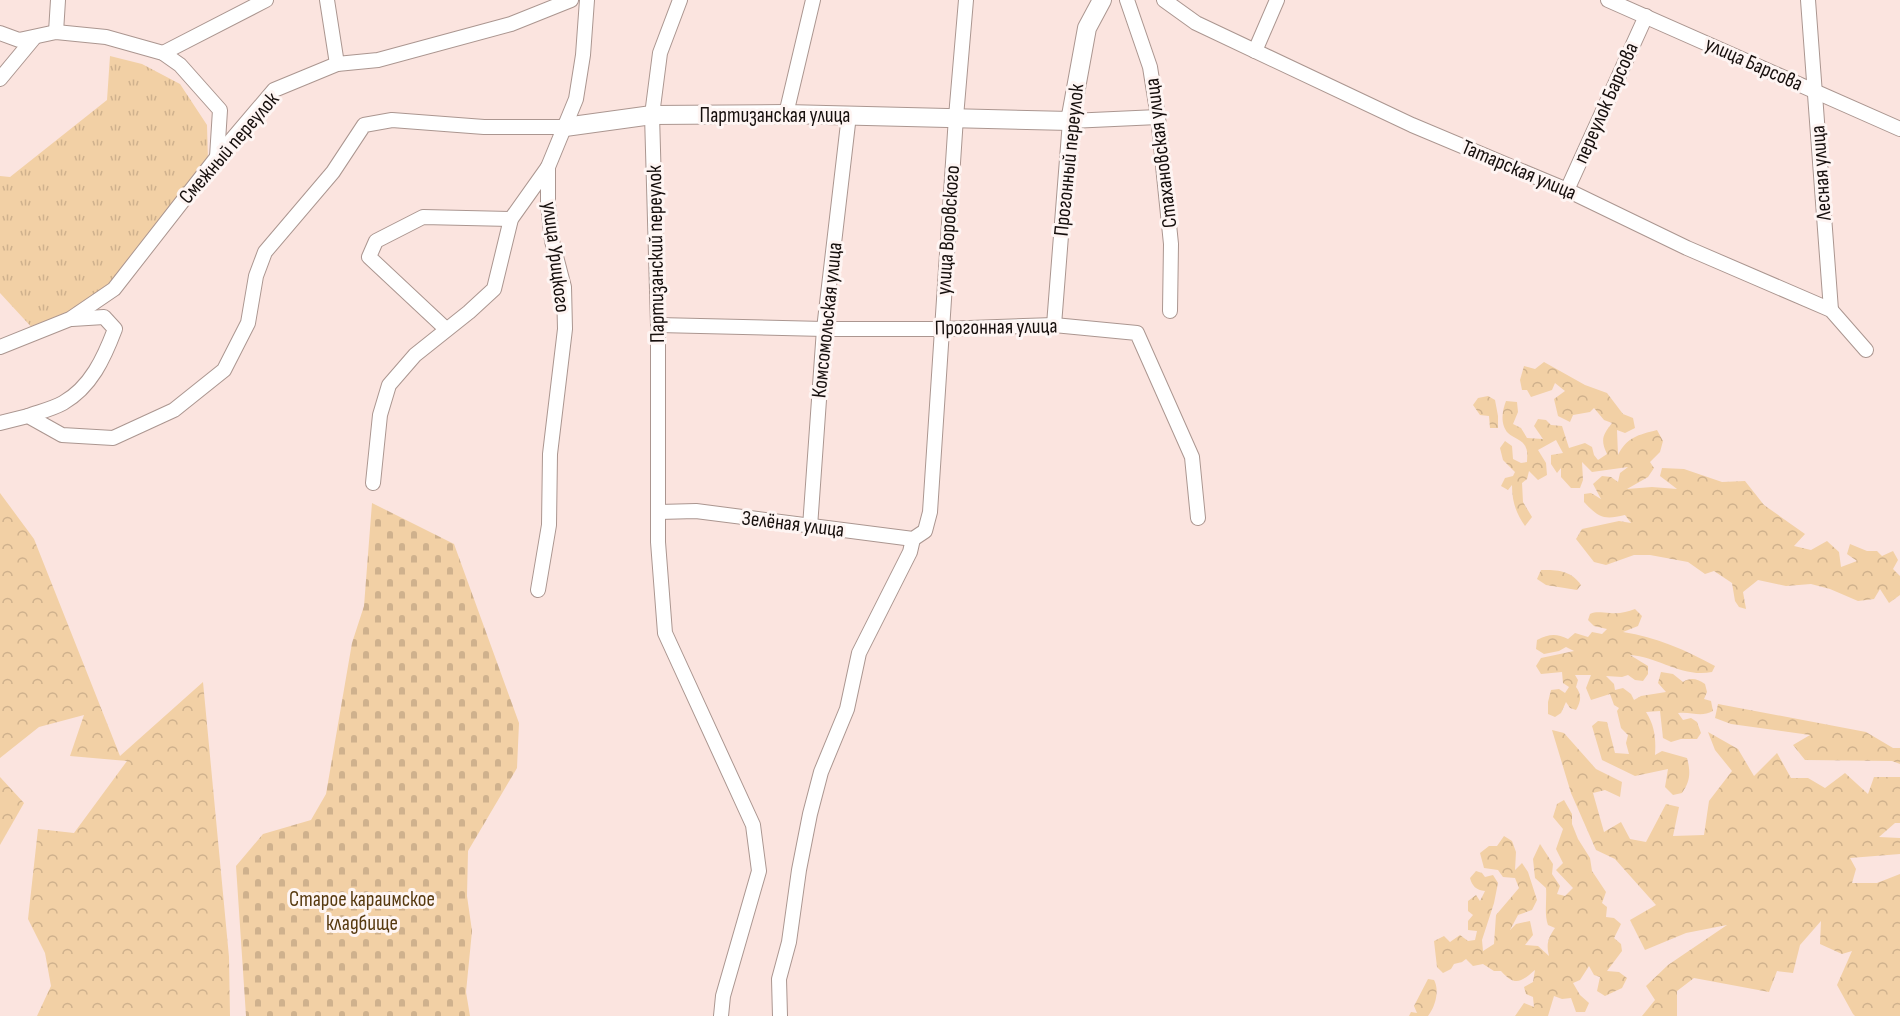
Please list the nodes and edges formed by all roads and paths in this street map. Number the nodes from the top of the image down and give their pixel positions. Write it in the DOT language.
graph roads {
  1 [pos="58,0"];
  2 [pos="266,0"];
  3 [pos="327,0"];
  4 [pos="571,0"];
  5 [pos="587,0"];
  6 [pos="680,0"];
  7 [pos="813,0"];
  8 [pos="966,0"];
  9 [pos="1102,0"];
  10 [pos="1126,0"];
  11 [pos="1164,0"];
  12 [pos="1277,0"];
  13 [pos="1608,0"];
  14 [pos="1808,0"];
  15 [pos="245,4"];
  16 [pos="1646,16"];
  17 [pos="56,32"];
  18 [pos="0,33"];
  19 [pos="34,38"];
  20 [pos="1255,51"];
  21 [pos="163,53"];
  22 [pos="337,64"];
  23 [pos="0,79"];
  24 [pos="1815,91"];
  25 [pos="786,114"];
  26 [pos="652,115"];
  27 [pos="849,115"];
  28 [pos="956,117"];
  29 [pos="1158,117"];
  30 [pos="1070,121"];
  31 [pos="565,127"];
  32 [pos="1900,129"];
  33 [pos="217,157"];
  34 [pos="548,167"];
  35 [pos="1567,190"];
  36 [pos="511,219"];
  37 [pos="1831,310"];
  38 [pos="1170,311"];
  39 [pos="70,319"];
  40 [pos="658,325"];
  41 [pos="1054,325"];
  42 [pos="942,328"];
  43 [pos="446,329"];
  44 [pos="824,329"];
  45 [pos="0,347"];
  46 [pos="1866,350"];
  47 [pos="28,416"];
  48 [pos="0,423"];
  49 [pos="374,483"];
  50 [pos="659,512"];
  51 [pos="1198,518"];
  52 [pos="810,527"];
  53 [pos="919,535"];
  54 [pos="538,590"];
  55 [pos="721,1016"];
  56 [pos="780,1016"];
  1 -- 17 [label="street"];
  2 -- 15 [label="street"];
  3 -- 22 [label="street"];
  4 -- 22 [label="street, Смежный переулок"];
  5 -- 31 [label="street, улица Урицкого"];
  6 -- 26 [label="street, Партизанский переулок"];
  7 -- 25 [label="street"];
  8 -- 28 [label="street, улица Воровского"];
  9 -- 30 [label="street, Прогонный переулок"];
  10 -- 29 [label="street, Стахановская улица"];
  11 -- 20 [label="street, Татарская улица"];
  12 -- 20 [label="street"];
  13 -- 16 [label="street, улица Барсова"];
  14 -- 24 [label="street, Лесная улица"];
  15 -- 21 [label="street"];
  16 -- 24 [label="street, улица Барсова"];
  16 -- 35 [label="street, переулок Барсова"];
  17 -- 19 [label="street"];
  17 -- 21 [label="street"];
  18 -- 19 [label="street"];
  19 -- 23 [label="street"];
  20 -- 35 [label="street, Татарская улица"];
  21 -- 33 [label="street"];
  22 -- 33 [label="street, Смежный переулок"];
  24 -- 32 [label="street, улица Барсова"];
  24 -- 37 [label="street, Лесная улица"];
  25 -- 26 [label="street, Партизанская улица"];
  25 -- 27 [label="street, Партизанская улица"];
  26 -- 31 [label="street, Партизанская улица"];
  26 -- 40 [label="street, Партизанский переулок"];
  27 -- 28 [label="street, Партизанская улица"];
  27 -- 44 [label="street, Комсомольская улица"];
  28 -- 30 [label="street, Партизанская улица"];
  28 -- 42 [label="street, улица Воровского"];
  29 -- 30 [label="street, Партизанская улица"];
  29 -- 38 [label="street, Стахановская улица"];
  30 -- 41 [label="street, Прогонный переулок"];
  31 -- 34 [label="street, улица Урицкого"];
  31 -- 47 [label="street, Партизанская улица"];
  33 -- 39 [label="street, Смежный переулок"];
  34 -- 36 [label="street"];
  34 -- 54 [label="street, улица Урицкого"];
  35 -- 37 [label="street, Татарская улица"];
  36 -- 43 [label="street"];
  36 -- 43 [label="street"];
  37 -- 46 [label="street, Татарская улица"];
  39 -- 45 [label="street, Смежный переулок"];
  39 -- 47 [label="street"];
  40 -- 44 [label="street, Прогонная улица"];
  40 -- 50 [label="street, Партизанский переулок"];
  41 -- 42 [label="street, Прогонная улица"];
  41 -- 51 [label="street, Прогонная улица"];
  42 -- 44 [label="street, Прогонная улица"];
  42 -- 53 [label="street, улица Воровского"];
  43 -- 49 [label="street"];
  44 -- 52 [label="street, Комсомольская улица"];
  47 -- 48 [label="street"];
  50 -- 52 [label="street, Зелёная улица"];
  50 -- 55 [label="street, Партизанский переулок"];
  52 -- 53 [label="street, Зелёная улица"];
  53 -- 56 [label="street, улица Воровского"];
}
